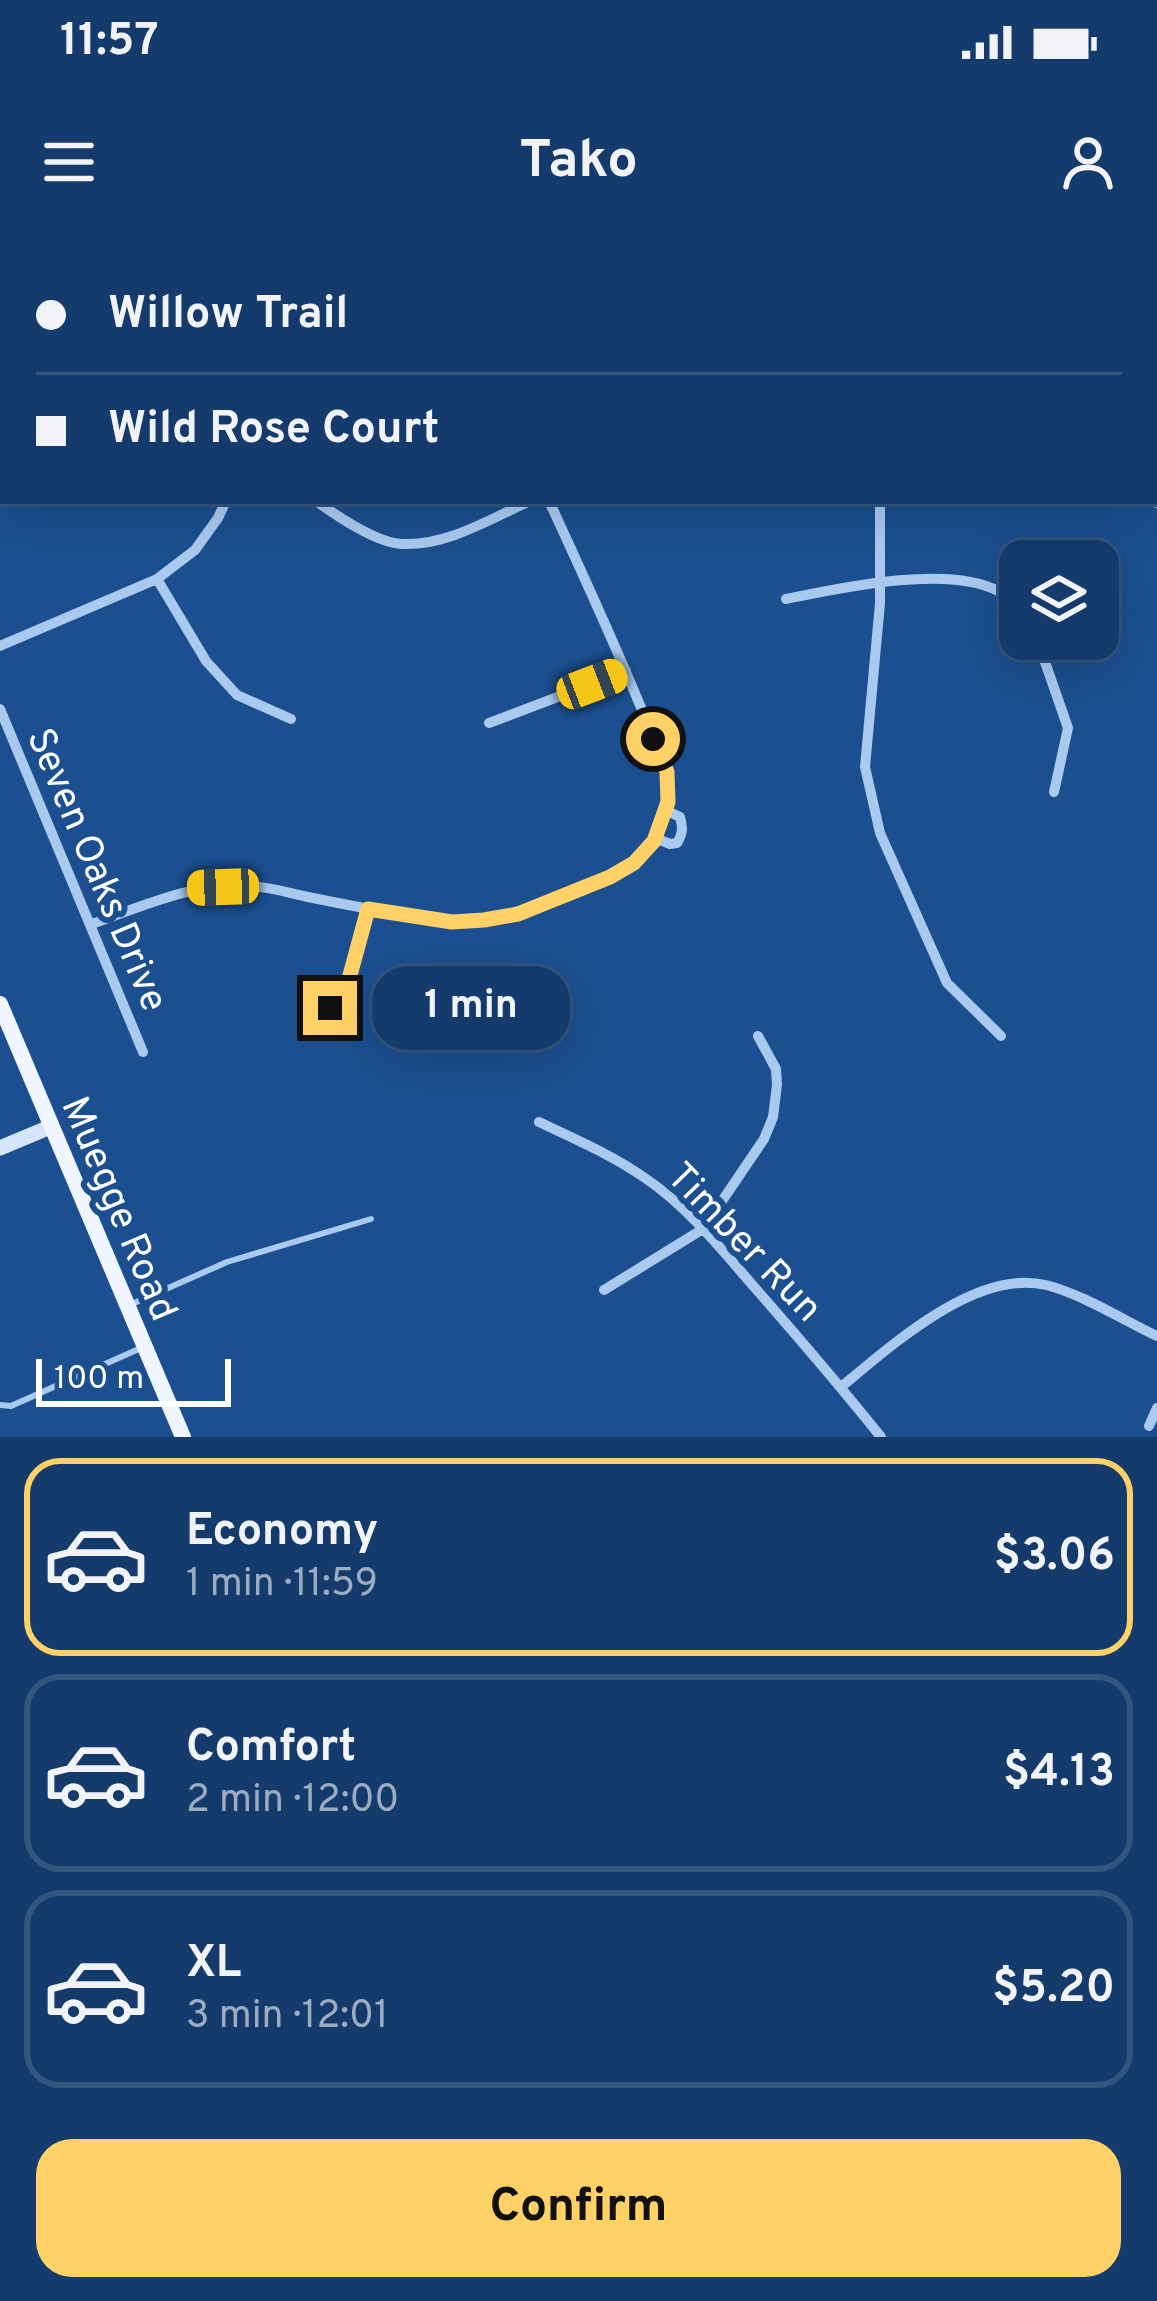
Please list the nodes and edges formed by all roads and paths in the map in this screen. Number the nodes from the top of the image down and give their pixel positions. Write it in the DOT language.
graph roads {
  1 [pos="225,504"];
  2 [pos="320,504"];
  3 [pos="523,504"];
  4 [pos="550,504"];
  5 [pos="880,504"];
  6 [pos="158,579"];
  7 [pos="881,580"];
  8 [pos="999,592"];
  9 [pos="786,599"];
  10 [pos="0,646"];
  11 [pos="1044,660"];
  12 [pos="626,671"];
  13 [pos="0,710"];
  14 [pos="291,719"];
  15 [pos="489,723"];
  16 [pos="1054,792"];
  17 [pos="665,810"];
  18 [pos="655,838"];
  19 [pos="368,909"];
  20 [pos="92,924"];
  21 [pos="0,1004"];
  22 [pos="330,1008"];
  23 [pos="758,1036"];
  24 [pos="1001,1036"];
  25 [pos="143,1052"];
  26 [pos="539,1122"];
  27 [pos="50,1127"];
  28 [pos="0,1148"];
  29 [pos="371,1219"];
  30 [pos="703,1229"];
  31 [pos="604,1290"];
  32 [pos="127,1306"];
  33 [pos="1157,1336"];
  34 [pos="144,1347"];
  35 [pos="842,1388"];
  36 [pos="0,1406"];
  37 [pos="1157,1408"];
  38 [pos="1149,1426"];
  39 [pos="183,1437"];
  40 [pos="880,1437"];
  1 -- 6 [label="street"];
  2 -- 3 [label="street"];
  4 -- 12 [label="street"];
  5 -- 7 [label="street"];
  6 -- 10 [label="street"];
  6 -- 14 [label="street"];
  7 -- 8 [label="street"];
  7 -- 9 [label="street"];
  7 -- 24 [label="street"];
  11 -- 16 [label="street"];
  12 -- 15 [label="street"];
  12 -- 17 [label="street"];
  13 -- 20 [label="street, Seven Oaks Drive"];
  17 -- 18 [label="street"];
  17 -- 18 [label="street"];
  18 -- 19 [label="street"];
  19 -- 20 [label="street"];
  19 -- 22 [label="street"];
  20 -- 25 [label="street, Seven Oaks Drive"];
  21 -- 27 [label="main road, Muegge Road"];
  23 -- 30 [label="street"];
  26 -- 30 [label="street, Timber Run"];
  27 -- 28 [label="street"];
  27 -- 32 [label="main road, Muegge Road"];
  29 -- 32 [label="lane"];
  30 -- 31 [label="street"];
  30 -- 35 [label="street, Timber Run"];
  32 -- 34 [label="main road, Muegge Road"];
  33 -- 35 [label="street"];
  34 -- 36 [label="lane"];
  34 -- 39 [label="main road, Muegge Road"];
  35 -- 40 [label="street, Timber Run"];
  37 -- 38 [label="street"];
}
